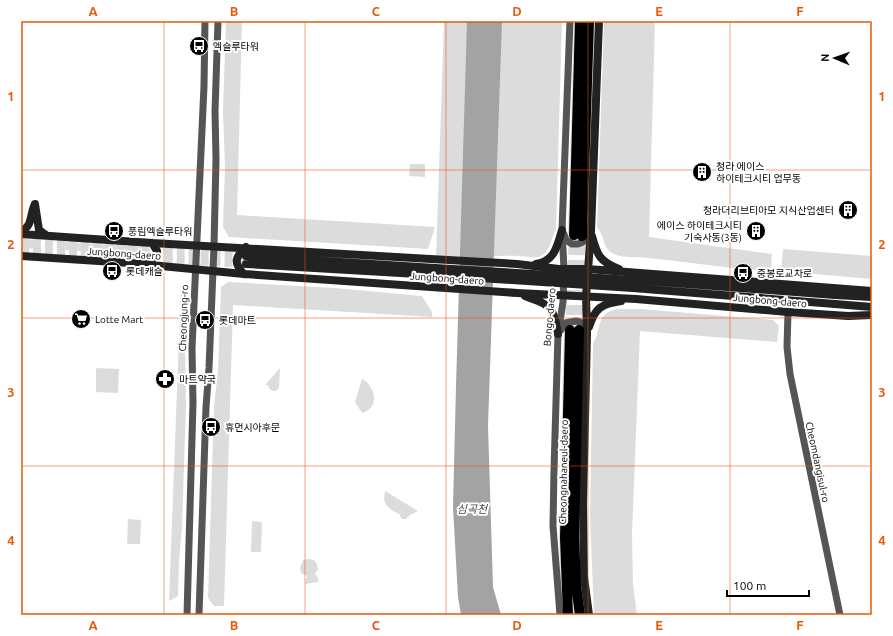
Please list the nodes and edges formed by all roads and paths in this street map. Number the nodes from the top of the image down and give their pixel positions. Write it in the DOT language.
graph roads {
  1 [pos="205,21"];
  2 [pos="218,21"];
  3 [pos="570,21"];
  4 [pos="580,21"];
  5 [pos="589,21"];
  6 [pos="599,21"];
  7 [pos="562,230"];
  8 [pos="21,231"];
  9 [pos="21,234"];
  10 [pos="582,234"];
  11 [pos="47,236"];
  12 [pos="152,243"];
  13 [pos="196,245"];
  14 [pos="214,246"];
  15 [pos="246,247"];
  16 [pos="21,256"];
  17 [pos="246,260"];
  18 [pos="130,263"];
  19 [pos="517,264"];
  20 [pos="195,269"];
  21 [pos="564,269"];
  22 [pos="588,269"];
  23 [pos="213,271"];
  24 [pos="640,273"];
  25 [pos="244,274"];
  26 [pos="872,290"];
  27 [pos="517,293"];
  28 [pos="563,295"];
  29 [pos="586,296"];
  30 [pos="872,297"];
  31 [pos="636,299"];
  32 [pos="835,300"];
  33 [pos="872,307"];
  34 [pos="788,312"];
  35 [pos="872,315"];
  36 [pos="579,331"];
  37 [pos="558,334"];
  38 [pos="187,615"];
  39 [pos="199,615"];
  40 [pos="560,615"];
  41 [pos="568,615"];
  42 [pos="580,615"];
  43 [pos="589,615"];
  44 [pos="840,615"];
  1 -- 13 [label="street, Cheongjung-ro"];
  2 -- 14 [label="street"];
  3 -- 7 [label="street, Bongo-daero"];
  4 -- 10 [label="highway"];
  5 -- 10 [label="highway"];
  6 -- 10 [label="main road"];
  7 -- 10 [label="street"];
  7 -- 19 [label="main road"];
  7 -- 21 [label="street, Bongo-daero"];
  8 -- 11 [label="main road"];
  9 -- 11 [label="main road, Jungbong-daero"];
  10 -- 22 [label="main road"];
  10 -- 24 [label="main road"];
  11 -- 12 [label="main road, Jungbong-daero"];
  12 -- 13 [label="main road, Jungbong-daero"];
  12 -- 18 [label="main road"];
  13 -- 14 [label="main road, Jungbong-daero"];
  13 -- 20 [label="street, Cheongjung-ro"];
  14 -- 15 [label="main road, Jungbong-daero"];
  14 -- 23 [label="street"];
  15 -- 19 [label="main road, Jungbong-daero"];
  15 -- 25 [label="main road"];
  16 -- 18 [label="main road, Jungbong-daero"];
  17 -- 32 [label="main road, Jungbong-daero, bridge"];
  18 -- 20 [label="main road, Jungbong-daero"];
  19 -- 21 [label="main road, Jungbong-daero"];
  20 -- 23 [label="main road, Jungbong-daero"];
  20 -- 38 [label="street, Cheongjung-ro"];
  21 -- 22 [label="main road, Jungbong-daero"];
  21 -- 28 [label="street, Bongo-daero"];
  22 -- 24 [label="main road, Jungbong-daero"];
  22 -- 29 [label="main road"];
  23 -- 25 [label="main road, Jungbong-daero"];
  23 -- 39 [label="street"];
  24 -- 26 [label="main road, Jungbong-daero"];
  25 -- 27 [label="main road, Jungbong-daero"];
  27 -- 28 [label="main road, Jungbong-daero"];
  27 -- 37 [label="main road"];
  28 -- 29 [label="main road, Jungbong-daero"];
  28 -- 37 [label="street, Bongo-daero"];
  29 -- 31 [label="main road, Jungbong-daero"];
  29 -- 36 [label="main road"];
  30 -- 32 [label="main road, Jungbong-daero"];
  31 -- 34 [label="main road, Jungbong-daero"];
  31 -- 36 [label="main road"];
  32 -- 33 [label="main road, Jungbong-daero"];
  34 -- 35 [label="main road, Jungbong-daero"];
  34 -- 44 [label="street, Cheomdangisul-ro"];
  36 -- 37 [label="street"];
  36 -- 41 [label="highway, Cheongnahaneul-daero"];
  36 -- 42 [label="highway, Cheongnahaneul-daero"];
  36 -- 43 [label="main road"];
  37 -- 40 [label="street, Bongo-daero"];
}
